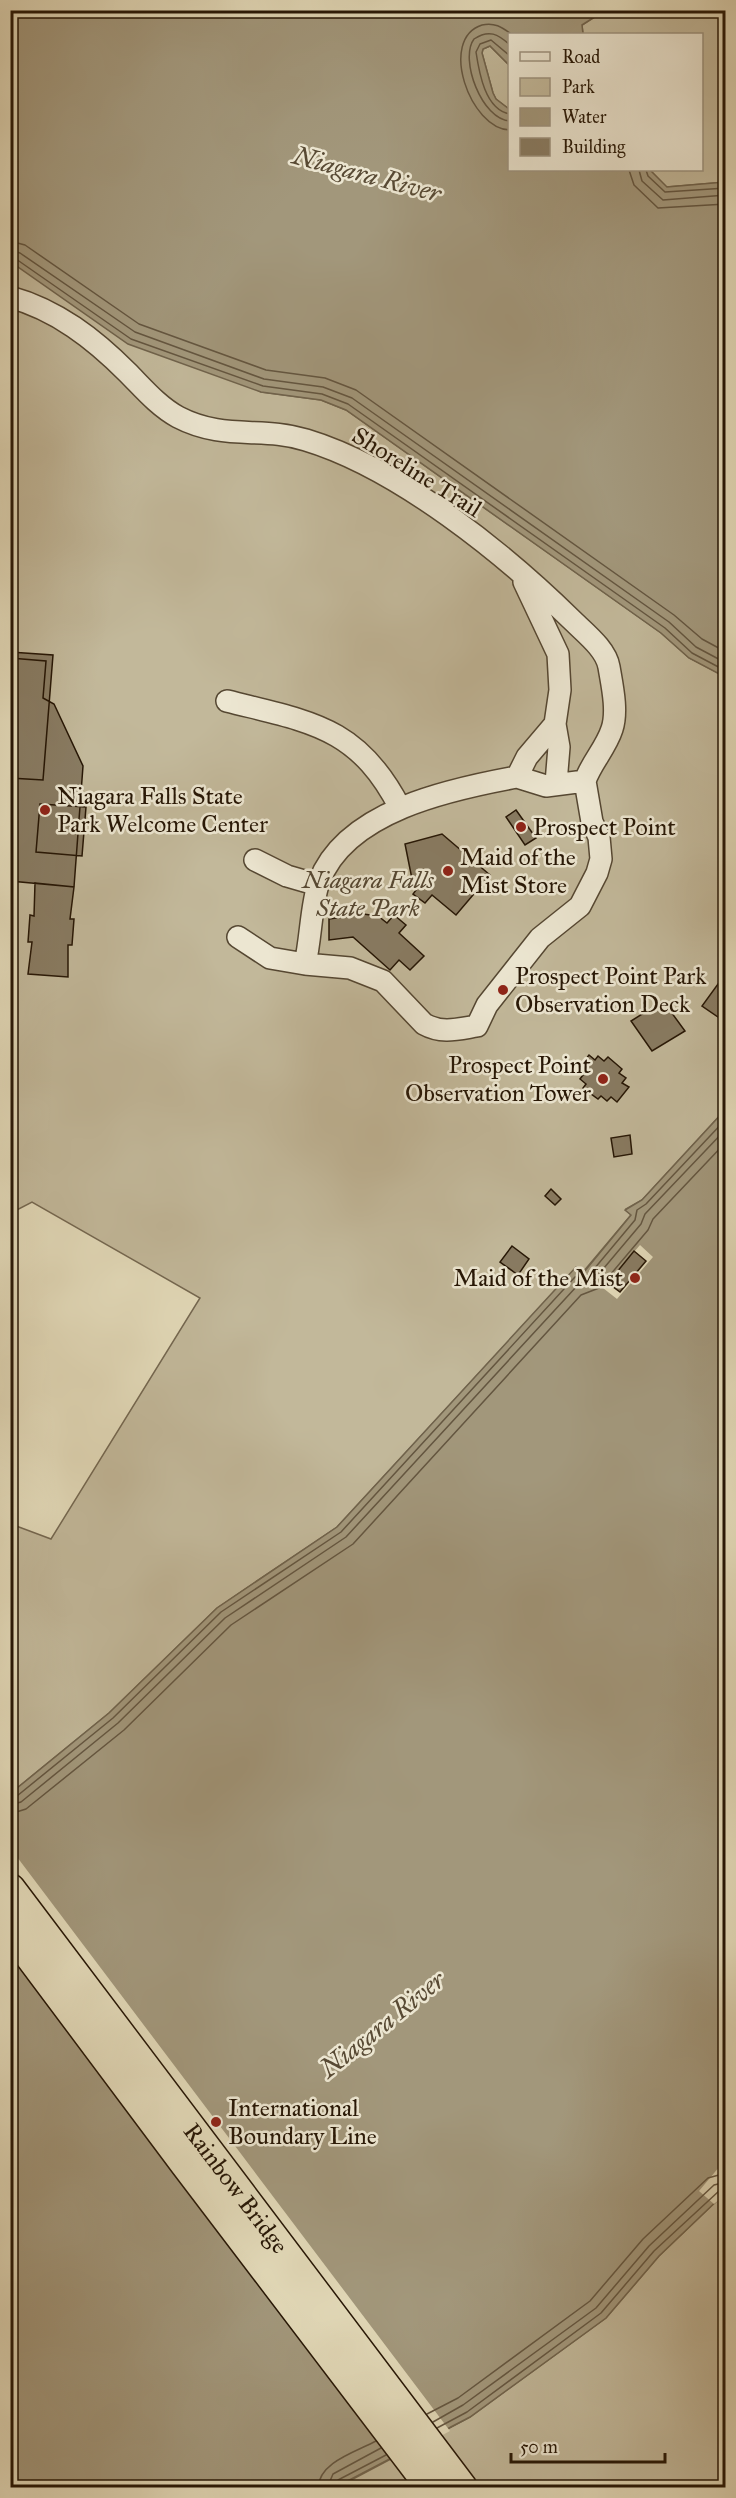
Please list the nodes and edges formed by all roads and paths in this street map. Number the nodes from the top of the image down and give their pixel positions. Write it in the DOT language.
graph roads {
  1 [pos="10,297"];
  2 [pos="513,568"];
  3 [pos="227,700"];
  4 [pos="555,724"];
  5 [pos="517,777"];
  6 [pos="585,781"];
  7 [pos="556,783"];
  8 [pos="400,808"];
  9 [pos="255,861"];
  10 [pos="318,885"];
  11 [pos="238,937"];
  12 [pos="305,964"];
  13 [pos="10,1889"];
  14 [pos="10,1929"];
  15 [pos="432,2487"];
  16 [pos="462,2487"];
  1 -- 2 [label="street, Shoreline Trail"];
  2 -- 4 [label="street"];
  2 -- 6 [label="street, Shoreline Trail"];
  3 -- 8 [label="street"];
  4 -- 5 [label="street"];
  4 -- 7 [label="street"];
  5 -- 7 [label="street"];
  5 -- 8 [label="street"];
  6 -- 7 [label="street"];
  6 -- 12 [label="street"];
  8 -- 10 [label="street"];
  9 -- 10 [label="street"];
  10 -- 12 [label="street"];
  11 -- 12 [label="street"];
  13 -- 16 [label="highway, Rainbow Bridge"];
  14 -- 15 [label="highway, Rainbow Bridge"];
}
